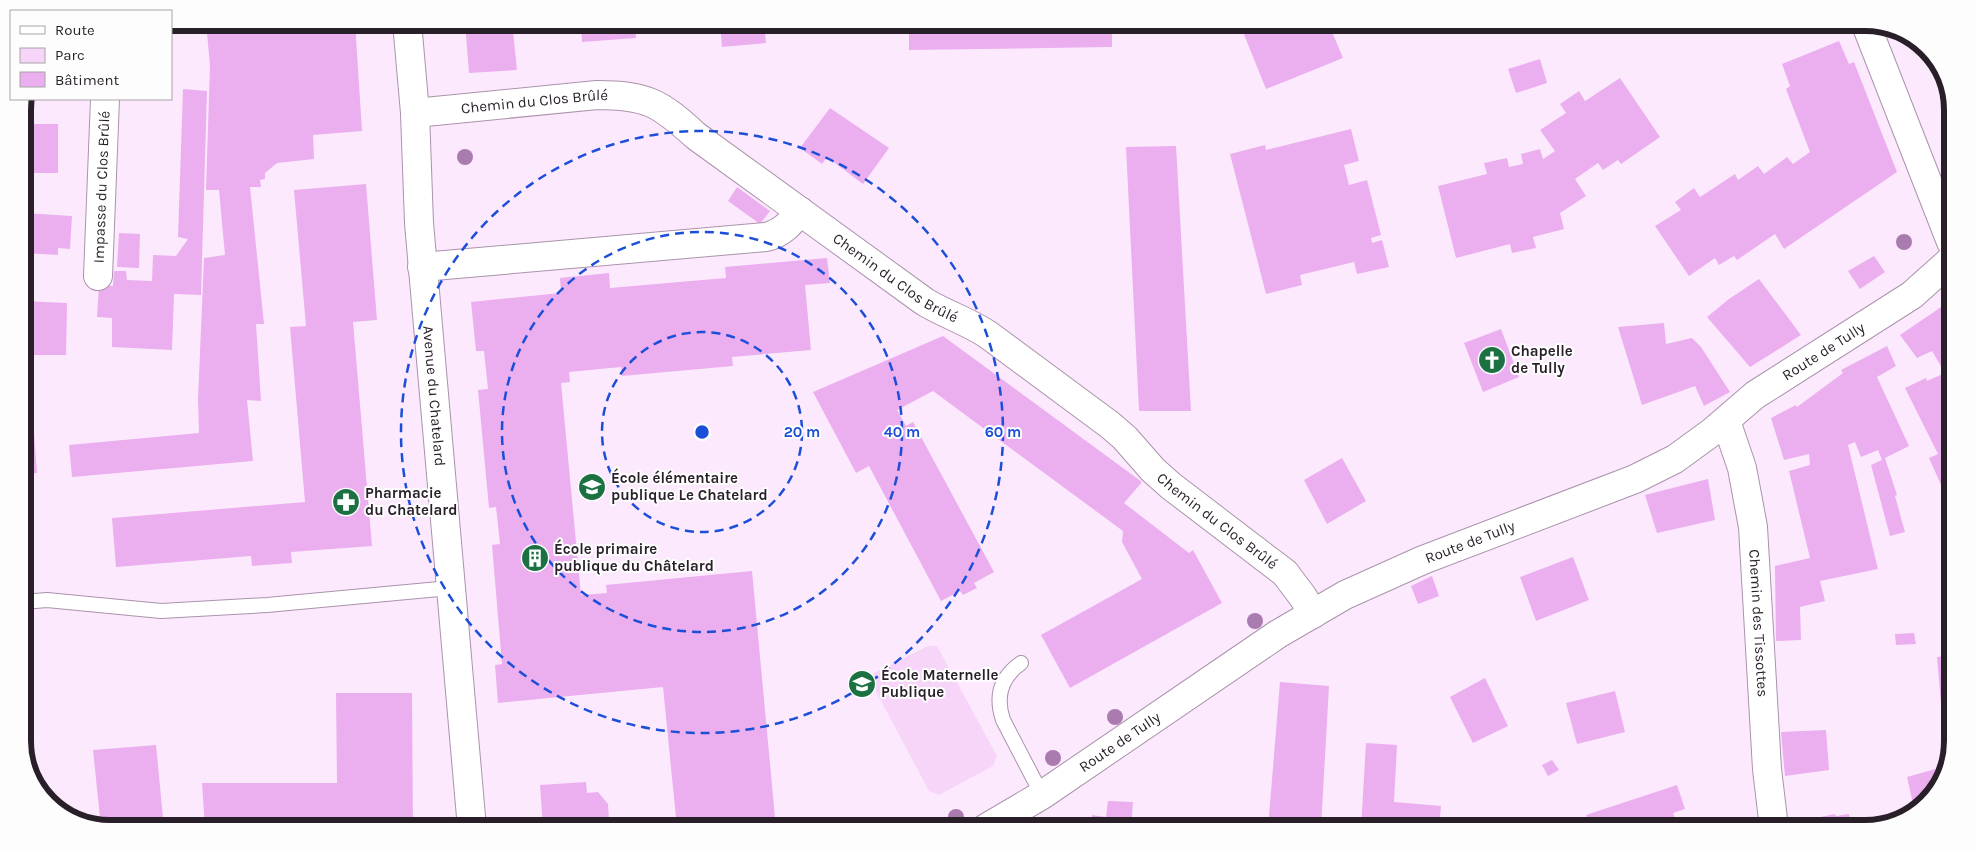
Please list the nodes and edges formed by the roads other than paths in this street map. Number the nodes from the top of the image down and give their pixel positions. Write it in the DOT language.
graph roads {
  1 [pos="408,31"];
  2 [pos="1869,31"];
  3 [pos="105,100"];
  4 [pos="415,113"];
  5 [pos="800,211"];
  6 [pos="1944,224"];
  7 [pos="1944,266"];
  8 [pos="422,267"];
  9 [pos="98,276"];
  10 [pos="1726,421"];
  11 [pos="450,588"];
  12 [pos="31,601"];
  13 [pos="1313,614"];
  14 [pos="1021,663"];
  15 [pos="1042,795"];
  16 [pos="471,820"];
  17 [pos="1000,820"];
  18 [pos="1773,820"];
  1 -- 4 [label="street, Avenue du Chatelard"];
  2 -- 6 [label="street"];
  3 -- 9 [label="street, Impasse du Clos Brûlé"];
  4 -- 5 [label="street, Chemin du Clos Brûlé"];
  4 -- 8 [label="street, Avenue du Chatelard"];
  5 -- 8 [label="street"];
  5 -- 13 [label="street, Chemin du Clos Brûlé"];
  7 -- 10 [label="street, Route de Tully"];
  8 -- 11 [label="street, Avenue du Chatelard"];
  10 -- 13 [label="street, Route de Tully"];
  10 -- 18 [label="street, Chemin des Tissottes"];
  11 -- 12 [label="lane"];
  11 -- 16 [label="street, Avenue du Chatelard"];
  13 -- 15 [label="street, Route de Tully"];
  14 -- 15 [label="lane"];
  15 -- 17 [label="street, Route de Tully"];
}
